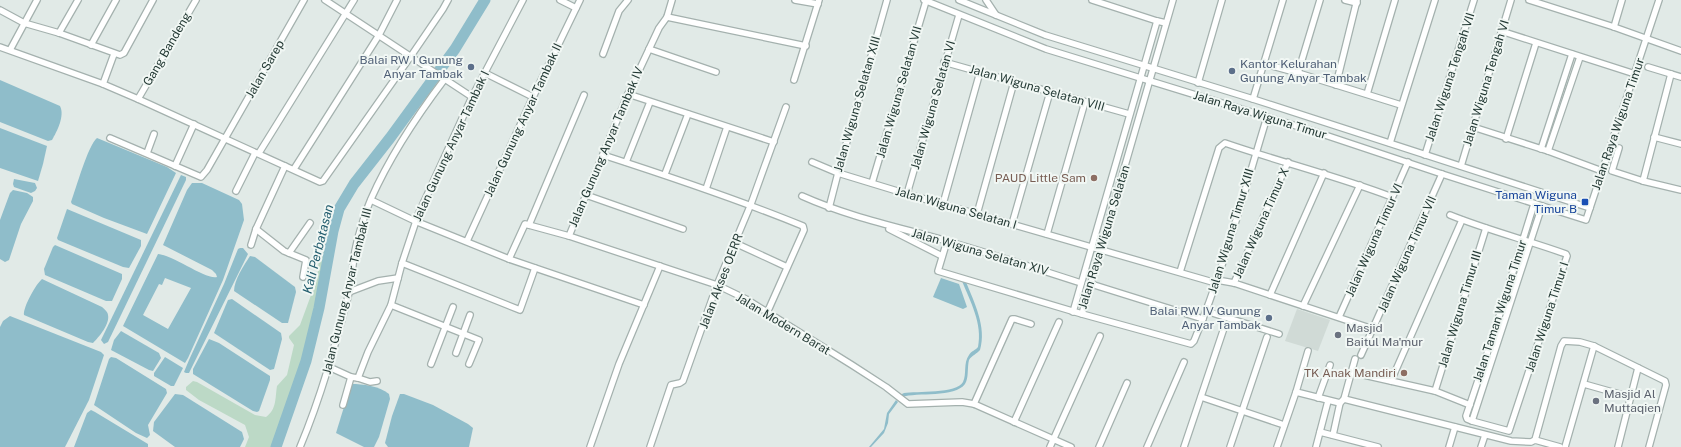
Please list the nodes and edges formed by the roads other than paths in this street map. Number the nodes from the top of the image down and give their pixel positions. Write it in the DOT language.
graph roads {
  1 [pos="37,0"];
  2 [pos="78,0"];
  3 [pos="116,0"];
  4 [pos="153,0"];
  5 [pos="196,0"];
  6 [pos="304,0"];
  7 [pos="325,0"];
  8 [pos="354,0"];
  9 [pos="397,0"];
  10 [pos="448,0"];
  11 [pos="523,0"];
  12 [pos="560,0"];
  13 [pos="580,0"];
  14 [pos="628,0"];
  15 [pos="672,0"];
  16 [pos="795,0"];
  17 [pos="887,0"];
  18 [pos="925,0"];
  19 [pos="959,0"];
  20 [pos="986,0"];
  21 [pos="1092,0"];
  22 [pos="1173,0"];
  23 [pos="1222,0"];
  24 [pos="1283,0"];
  25 [pos="1320,0"];
  26 [pos="1345,0"];
  27 [pos="1395,0"];
  28 [pos="1435,0"];
  29 [pos="1474,0"];
  30 [pos="1511,0"];
  31 [pos="1529,0"];
  32 [pos="1622,0"];
  33 [pos="1659,0"];
  34 [pos="1357,1"];
  35 [pos="819,2"];
  36 [pos="576,8"];
  37 [pos="0,10"];
  38 [pos="346,13"];
  39 [pos="959,15"];
  40 [pos="996,15"];
  41 [pos="667,17"];
  42 [pos="1157,21"];
  43 [pos="1166,22"];
  44 [pos="24,23"];
  45 [pos="1614,27"];
  46 [pos="1501,31"];
  47 [pos="59,33"];
  48 [pos="380,35"];
  49 [pos="1646,39"];
  50 [pos="1536,43"];
  51 [pos="91,45"];
  52 [pos="806,46"];
  53 [pos="0,47"];
  54 [pos="649,49"];
  55 [pos="10,50"];
  56 [pos="1681,51"];
  57 [pos="603,54"];
  58 [pos="1572,54"];
  59 [pos="113,56"];
  60 [pos="411,56"];
  61 [pos="1580,57"];
  62 [pos="944,62"];
  63 [pos="1265,64"];
  64 [pos="1143,65"];
  65 [pos="1648,67"];
  66 [pos="1154,69"];
  67 [pos="716,72"];
  68 [pos="980,72"];
  69 [pos="485,73"];
  70 [pos="1298,73"];
  71 [pos="1635,74"];
  72 [pos="1671,74"];
  73 [pos="1681,77"];
  74 [pos="1139,78"];
  75 [pos="443,79"];
  76 [pos="794,80"];
  77 [pos="1198,80"];
  78 [pos="1014,82"];
  79 [pos="1150,82"];
  80 [pos="103,84"];
  81 [pos="1336,85"];
  82 [pos="1050,92"];
  83 [pos="628,94"];
  84 [pos="1368,94"];
  85 [pos="584,95"];
  86 [pos="472,97"];
  87 [pos="533,97"];
  88 [pos="138,99"];
  89 [pos="1254,99"];
  90 [pos="650,102"];
  91 [pos="1085,102"];
  92 [pos="1401,105"];
  93 [pos="786,107"];
  94 [pos="688,114"];
  95 [pos="1129,114"];
  96 [pos="1267,117"];
  97 [pos="1320,121"];
  98 [pos="192,127"];
  99 [pos="727,127"];
  100 [pos="1473,127"];
  101 [pos="1316,132"];
  102 [pos="154,134"];
  103 [pos="1654,137"];
  104 [pos="110,138"];
  105 [pos="1506,138"];
  106 [pos="224,140"];
  107 [pos="774,142"];
  108 [pos="1390,143"];
  109 [pos="1681,144"];
  110 [pos="1619,148"];
  111 [pos="1541,149"];
  112 [pos="1548,151"];
  113 [pos="147,153"];
  114 [pos="257,153"];
  115 [pos="1256,154"];
  116 [pos="1425,154"];
  117 [pos="603,155"];
  118 [pos="626,162"];
  119 [pos="812,162"];
  120 [pos="1288,162"];
  121 [pos="1408,162"];
  122 [pos="174,166"];
  123 [pos="1461,166"];
  124 [pos="284,168"];
  125 [pos="294,169"];
  126 [pos="1602,171"];
  127 [pos="838,173"];
  128 [pos="1324,173"];
  129 [pos="665,174"];
  130 [pos="1442,174"];
  131 [pos="1643,181"];
  132 [pos="872,183"];
  133 [pos="1360,185"];
  134 [pos="706,189"];
  135 [pos="1681,190"];
  136 [pos="236,191"];
  137 [pos="907,194"];
  138 [pos="586,196"];
  139 [pos="802,196"];
  140 [pos="1392,197"];
  141 [pos="371,200"];
  142 [pos="751,204"];
  143 [pos="943,204"];
  144 [pos="1534,204"];
  145 [pos="1542,206"];
  146 [pos="830,208"];
  147 [pos="1590,208"];
  148 [pos="977,214"];
  149 [pos="1450,215"];
  150 [pos="417,218"];
  151 [pos="1462,220"];
  152 [pos="310,223"];
  153 [pos="879,224"];
  154 [pos="1012,224"];
  155 [pos="529,225"];
  156 [pos="1486,228"];
  157 [pos="256,229"];
  158 [pos="683,229"];
  159 [pos="1047,234"];
  160 [pos="569,236"];
  161 [pos="1523,238"];
  162 [pos="467,241"];
  163 [pos="947,241"];
  164 [pos="1531,241"];
  165 [pos="735,242"];
  166 [pos="252,245"];
  167 [pos="1091,247"];
  168 [pos="1101,250"];
  169 [pos="289,253"];
  170 [pos="942,256"];
  171 [pos="509,259"];
  172 [pos="402,263"];
  173 [pos="660,266"];
  174 [pos="787,266"];
  175 [pos="535,268"];
  176 [pos="1180,272"];
  177 [pos="302,277"];
  178 [pos="398,278"];
  179 [pos="1217,281"];
  180 [pos="1081,282"];
  181 [pos="1234,283"];
  182 [pos="1091,284"];
  183 [pos="717,285"];
  184 [pos="349,292"];
  185 [pos="1270,295"];
  186 [pos="391,305"];
  187 [pos="644,305"];
  188 [pos="1303,306"];
  189 [pos="453,307"];
  190 [pos="1206,311"];
  191 [pos="1073,312"];
  192 [pos="767,313"];
  193 [pos="1082,314"];
  194 [pos="470,315"];
  195 [pos="1339,317"];
  196 [pos="1203,319"];
  197 [pos="1059,322"];
  198 [pos="1031,324"];
  199 [pos="446,328"];
  200 [pos="1224,328"];
  201 [pos="1372,329"];
  202 [pos="463,334"];
  203 [pos="1279,334"];
  204 [pos="1100,336"];
  205 [pos="1267,337"];
  206 [pos="1496,337"];
  207 [pos="1594,346"];
  208 [pos="1308,351"];
  209 [pos="456,353"];
  210 [pos="1361,355"];
  211 [pos="1355,359"];
  212 [pos="1184,362"];
  213 [pos="431,364"];
  214 [pos="469,364"];
  215 [pos="1330,365"];
  216 [pos="329,367"];
  217 [pos="1638,368"];
  218 [pos="1364,375"];
  219 [pos="351,377"];
  220 [pos="358,378"];
  221 [pos="1391,381"];
  222 [pos="377,382"];
  223 [pos="1127,383"];
  224 [pos="1584,384"];
  225 [pos="1435,391"];
  226 [pos="1296,392"];
  227 [pos="1201,397"];
  228 [pos="1318,398"];
  229 [pos="1630,398"];
  230 [pos="1328,401"];
  231 [pos="1342,401"];
  232 [pos="974,404"];
  233 [pos="343,405"];
  234 [pos="1470,405"];
  235 [pos="1242,411"];
  236 [pos="1469,420"];
  237 [pos="1014,422"];
  238 [pos="1284,425"];
  239 [pos="1455,427"];
  240 [pos="1320,432"];
  241 [pos="1333,435"];
  242 [pos="1485,435"];
  243 [pos="1054,440"];
  244 [pos="1532,443"];
  245 [pos="1353,444"];
  246 [pos="1510,444"];
  247 [pos="300,447"];
  248 [pos="590,447"];
  249 [pos="650,447"];
  250 [pos="1050,447"];
  251 [pos="1071,447"];
  252 [pos="1099,447"];
  253 [pos="1148,447"];
  254 [pos="1184,447"];
  255 [pos="1230,447"];
  256 [pos="1277,447"];
  257 [pos="1316,447"];
  258 [pos="1378,447"];
  259 [pos="1449,447"];
  260 [pos="1481,447"];
  261 [pos="1560,447"];
  262 [pos="1565,447"];
  263 [pos="1618,447"];
  264 [pos="1649,447"];
  1 -- 44 [label="street"];
  2 -- 47 [label="street"];
  3 -- 51 [label="street"];
  4 -- 59 [label="street"];
  5 -- 88 [label="street, Gang Bandeng"];
  6 -- 106 [label="street, Jalan Sarep"];
  7 -- 38 [label="street"];
  8 -- 38 [label="street"];
  9 -- 48 [label="street"];
  10 -- 60 [label="street"];
  11 -- 69 [label="street, Jalan Gunung Anyar Tambak I"];
  12 -- 36 [label="street"];
  13 -- 36 [label="street, Jalan Gunung Anyar Tambak II"];
  14 -- 57 [label="street"];
  15 -- 41 [label="street, Jalan Gunung Anyar Tambak IV"];
  16 -- 35 [label="street"];
  17 -- 127 [label="street, Jalan Wiguna Selatan XIII"];
  18 -- 39 [label="street, Jalan Raya Wiguna Timur"];
  18 -- 132 [label="street, Jalan Wiguna Selatan VII"];
  19 -- 40 [label="street, Jalan Raya Wiguna Timur"];
  20 -- 40 [label="street"];
  21 -- 42 [label="street"];
  22 -- 43 [label="street, Jalan Raya Wiguna Selatan"];
  23 -- 77 [label="street"];
  24 -- 63 [label="street"];
  25 -- 70 [label="street"];
  26 -- 34 [label="street"];
  27 -- 84 [label="street"];
  28 -- 92 [label="street"];
  29 -- 116 [label="street, Jalan Wiguna Tengah VII"];
  30 -- 46 [label="street, Jalan Wiguna Tengah VI"];
  31 -- 45 [label="street"];
  32 -- 45 [label="street"];
  33 -- 49 [label="street, Jalan Raya Wiguna Timur"];
  34 -- 81 [label="street"];
  35 -- 52 [label="street"];
  36 -- 87 [label="street, Jalan Gunung Anyar Tambak II"];
  37 -- 44 [label="street"];
  38 -- 48 [label="street"];
  38 -- 114 [label="street"];
  39 -- 62 [label="street, Jalan Wiguna Selatan VI"];
  39 -- 74 [label="street, Jalan Raya Wiguna Timur"];
  40 -- 64 [label="street, Jalan Raya Wiguna Timur"];
  41 -- 52 [label="street"];
  41 -- 54 [label="street, Jalan Gunung Anyar Tambak IV"];
  42 -- 43 [label="street"];
  42 -- 64 [label="street, Jalan Raya Wiguna Selatan"];
  43 -- 66 [label="street, Jalan Raya Wiguna Selatan"];
  44 -- 47 [label="street"];
  44 -- 55 [label="street"];
  45 -- 49 [label="street"];
  46 -- 50 [label="street"];
  46 -- 100 [label="street, Jalan Wiguna Tengah VI"];
  47 -- 51 [label="street"];
  48 -- 60 [label="street"];
  48 -- 125 [label="street"];
  49 -- 56 [label="street"];
  49 -- 71 [label="street, Jalan Raya Wiguna Timur"];
  50 -- 58 [label="street"];
  50 -- 105 [label="street"];
  51 -- 59 [label="street"];
  52 -- 76 [label="street"];
  53 -- 55 [label="street"];
  54 -- 67 [label="street"];
  54 -- 83 [label="street, Jalan Gunung Anyar Tambak IV"];
  55 -- 80 [label="street"];
  58 -- 61 [label="street"];
  58 -- 111 [label="street"];
  59 -- 80 [label="street"];
  60 -- 75 [label="street"];
  60 -- 125 [label="street"];
  61 -- 71 [label="street"];
  61 -- 112 [label="street"];
  62 -- 68 [label="street, Jalan Wiguna Selatan VIII"];
  62 -- 137 [label="street, Jalan Wiguna Selatan VI"];
  63 -- 70 [label="street"];
  63 -- 89 [label="street"];
  64 -- 66 [label="street, Jalan Raya Wiguna Timur"];
  64 -- 74 [label="street, Jalan Raya Wiguna Selatan"];
  65 -- 72 [label="street"];
  66 -- 77 [label="street, Jalan Raya Wiguna Timur"];
  66 -- 79 [label="street, Jalan Raya Wiguna Selatan"];
  68 -- 78 [label="street, Jalan Wiguna Selatan VIII"];
  68 -- 143 [label="street"];
  69 -- 86 [label="street, Jalan Gunung Anyar Tambak I"];
  69 -- 87 [label="street"];
  70 -- 81 [label="street"];
  71 -- 126 [label="street, Jalan Raya Wiguna Timur"];
  72 -- 73 [label="street"];
  72 -- 103 [label="street"];
  74 -- 79 [label="street, Jalan Raya Wiguna Timur"];
  74 -- 95 [label="street, Jalan Raya Wiguna Selatan"];
  75 -- 86 [label="street"];
  75 -- 141 [label="street, Jalan Gunung Anyar Tambak III"];
  77 -- 89 [label="street, Jalan Raya Wiguna Timur"];
  78 -- 82 [label="street, Jalan Wiguna Selatan VIII"];
  78 -- 148 [label="street"];
  79 -- 96 [label="street, Jalan Raya Wiguna Timur"];
  79 -- 168 [label="street, Jalan Raya Wiguna Selatan"];
  80 -- 88 [label="street"];
  81 -- 84 [label="street"];
  82 -- 91 [label="street, Jalan Wiguna Selatan VIII"];
  82 -- 154 [label="street"];
  83 -- 90 [label="street"];
  83 -- 117 [label="street, Jalan Gunung Anyar Tambak IV"];
  84 -- 92 [label="street"];
  85 -- 155 [label="street"];
  86 -- 150 [label="street, Jalan Gunung Anyar Tambak I"];
  87 -- 162 [label="street, Jalan Gunung Anyar Tambak II"];
  88 -- 98 [label="street"];
  89 -- 97 [label="street, Jalan Raya Wiguna Timur"];
  90 -- 94 [label="street"];
  90 -- 118 [label="street"];
  91 -- 95 [label="street, Jalan Wiguna Selatan VIII"];
  91 -- 159 [label="street"];
  92 -- 108 [label="street"];
  93 -- 107 [label="street, Jalan Akses OERR"];
  94 -- 99 [label="street"];
  94 -- 129 [label="street"];
  95 -- 167 [label="street, Jalan Raya Wiguna Selatan"];
  96 -- 101 [label="street, Jalan Raya Wiguna Timur"];
  96 -- 115 [label="street, Jalan Wiguna Timur XIII"];
  97 -- 101 [label="street"];
  97 -- 108 [label="street, Jalan Raya Wiguna Timur"];
  98 -- 106 [label="street"];
  98 -- 122 [label="street"];
  99 -- 107 [label="street"];
  99 -- 134 [label="street"];
  100 -- 105 [label="street"];
  100 -- 123 [label="street, Jalan Wiguna Tengah VI"];
  101 -- 121 [label="street, Jalan Raya Wiguna Timur"];
  102 -- 113 [label="street"];
  103 -- 109 [label="street"];
  103 -- 131 [label="street"];
  104 -- 113 [label="street"];
  105 -- 111 [label="street"];
  106 -- 114 [label="street"];
  106 -- 122 [label="street, Jalan Sarep"];
  107 -- 142 [label="street, Jalan Akses OERR"];
  108 -- 116 [label="street, Jalan Raya Wiguna Timur"];
  110 -- 131 [label="street"];
  111 -- 112 [label="street"];
  112 -- 126 [label="street"];
  113 -- 122 [label="street"];
  114 -- 124 [label="street"];
  114 -- 136 [label="street"];
  115 -- 120 [label="street"];
  115 -- 176 [label="street"];
  115 -- 179 [label="street, Jalan Wiguna Timur XIII"];
  116 -- 123 [label="street, Jalan Raya Wiguna Timur"];
  117 -- 118 [label="street"];
  117 -- 138 [label="street, Jalan Gunung Anyar Tambak IV"];
  118 -- 129 [label="street"];
  119 -- 127 [label="street, Jalan Wiguna Selatan I"];
  120 -- 128 [label="street"];
  120 -- 181 [label="street, Jalan Wiguna Timur X"];
  121 -- 130 [label="street, Jalan Raya Wiguna Timur"];
  121 -- 140 [label="street, Jalan Wiguna Timur VI"];
  123 -- 147 [label="street, Jalan Raya Wiguna Timur"];
  124 -- 125 [label="street"];
  124 -- 157 [label="street"];
  126 -- 147 [label="street, Jalan Raya Wiguna Timur"];
  127 -- 132 [label="street, Jalan Wiguna Selatan I"];
  127 -- 146 [label="street, Jalan Wiguna Selatan XIII"];
  128 -- 133 [label="street"];
  128 -- 185 [label="street"];
  129 -- 134 [label="street"];
  130 -- 144 [label="street, Jalan Raya Wiguna Timur"];
  130 -- 201 [label="street, Jalan Wiguna Timur VII"];
  131 -- 135 [label="street"];
  132 -- 137 [label="street, Jalan Wiguna Selatan I"];
  133 -- 140 [label="street"];
  133 -- 188 [label="street"];
  134 -- 142 [label="street"];
  137 -- 143 [label="street, Jalan Wiguna Selatan I"];
  138 -- 158 [label="street"];
  138 -- 160 [label="street, Jalan Gunung Anyar Tambak IV"];
  139 -- 146 [label="street, Jalan Wiguna Selatan XIV"];
  140 -- 195 [label="street, Jalan Wiguna Timur VI"];
  141 -- 150 [label="street"];
  141 -- 184 [label="street, Jalan Gunung Anyar Tambak III"];
  142 -- 165 [label="street, Jalan Akses OERR"];
  142 -- 174 [label="street"];
  143 -- 148 [label="street, Jalan Wiguna Selatan I"];
  144 -- 145 [label="street, Jalan Raya Wiguna Timur"];
  144 -- 161 [label="street, Jalan Taman Wiguna Timur"];
  145 -- 147 [label="street, Jalan Raya Wiguna Timur"];
  145 -- 164 [label="street, Jalan Taman Wiguna Timur"];
  146 -- 153 [label="street, Jalan Wiguna Selatan XIV"];
  148 -- 154 [label="street, Jalan Wiguna Selatan I"];
  149 -- 151 [label="street, Jalan Wiguna Timur I"];
  150 -- 162 [label="street"];
  150 -- 172 [label="street, Jalan Gunung Anyar Tambak I"];
  151 -- 156 [label="street, Jalan Wiguna Timur I"];
  151 -- 221 [label="street"];
  152 -- 169 [label="street"];
  153 -- 163 [label="street, Jalan Wiguna Selatan XIV"];
  153 -- 170 [label="street, Jalan Wiguna Selatan XIV"];
  154 -- 159 [label="street, Jalan Wiguna Selatan I"];
  155 -- 160 [label="street, Jalan Gunung Anyar Tambak IV"];
  155 -- 171 [label="street"];
  156 -- 161 [label="street, Jalan Wiguna Timur I"];
  156 -- 225 [label="street, Jalan Wiguna Timur III"];
  157 -- 166 [label="street"];
  157 -- 169 [label="street"];
  159 -- 167 [label="street, Jalan Wiguna Selatan I"];
  160 -- 173 [label="street, Jalan Modern Barat"];
  161 -- 164 [label="street, Jalan Wiguna Timur I"];
  161 -- 206 [label="street, Jalan Taman Wiguna Timur"];
  162 -- 171 [label="street"];
  163 -- 170 [label="street"];
  163 -- 180 [label="street, Jalan Wiguna Selatan XIV"];
  164 -- 206 [label="street, Jalan Taman Wiguna Timur"];
  164 -- 236 [label="street, Jalan Wiguna Timur I"];
  165 -- 174 [label="street"];
  165 -- 183 [label="street, Jalan Akses OERR"];
  167 -- 168 [label="street, Jalan Wiguna Selatan I"];
  167 -- 180 [label="street, Jalan Raya Wiguna Selatan"];
  168 -- 176 [label="street, Jalan Wiguna Selatan I"];
  168 -- 182 [label="street, Jalan Raya Wiguna Selatan"];
  169 -- 177 [label="street"];
  170 -- 191 [label="street"];
  171 -- 175 [label="street"];
  172 -- 175 [label="street"];
  172 -- 178 [label="street, Jalan Gunung Anyar Tambak I"];
  173 -- 183 [label="street, Jalan Modern Barat"];
  173 -- 187 [label="street"];
  174 -- 192 [label="street"];
  175 -- 187 [label="street"];
  176 -- 179 [label="street, Jalan Wiguna Selatan I"];
  178 -- 184 [label="street"];
  178 -- 186 [label="street, Jalan Gunung Anyar Tambak I"];
  179 -- 181 [label="street, Jalan Wiguna Selatan I"];
  179 -- 190 [label="street, Jalan Wiguna Timur XIII"];
  180 -- 191 [label="street, Jalan Raya Wiguna Selatan"];
  181 -- 185 [label="street, Jalan Wiguna Selatan I"];
  182 -- 193 [label="street, Jalan Raya Wiguna Selatan"];
  182 -- 196 [label="street"];
  183 -- 192 [label="street, Jalan Modern Barat"];
  183 -- 249 [label="street, Jalan Akses OERR"];
  184 -- 216 [label="street, Jalan Gunung Anyar Tambak III"];
  185 -- 188 [label="street, Jalan Wiguna Selatan I"];
  186 -- 199 [label="street"];
  186 -- 220 [label="street, Jalan Gunung Anyar Tambak I"];
  187 -- 248 [label="street"];
  188 -- 195 [label="street, Jalan Wiguna Selatan I"];
  189 -- 199 [label="street"];
  190 -- 196 [label="street, Jalan Wiguna Timur XIII"];
  190 -- 203 [label="street"];
  191 -- 193 [label="street, Jalan Raya Wiguna Selatan"];
  192 -- 232 [label="street, Jalan Modern Barat"];
  193 -- 196 [label="street, Jalan Wiguna Timur XIII"];
  194 -- 202 [label="street"];
  195 -- 201 [label="street, Jalan Wiguna Selatan I"];
  197 -- 237 [label="street"];
  198 -- 232 [label="street"];
  199 -- 202 [label="street"];
  199 -- 213 [label="street"];
  200 -- 227 [label="street"];
  201 -- 210 [label="street, Jalan Wiguna Timur VII"];
  202 -- 209 [label="street"];
  202 -- 214 [label="street"];
  204 -- 243 [label="street"];
  205 -- 235 [label="street"];
  206 -- 234 [label="street, Jalan Taman Wiguna Timur"];
  206 -- 236 [label="street, Jalan Taman Wiguna Timur"];
  207 -- 217 [label="street"];
  207 -- 224 [label="street"];
  207 -- 244 [label="street"];
  208 -- 226 [label="street"];
  211 -- 231 [label="street"];
  212 -- 253 [label="street"];
  215 -- 228 [label="street"];
  216 -- 219 [label="street"];
  216 -- 247 [label="street, Jalan Gunung Anyar Tambak III"];
  217 -- 229 [label="street"];
  217 -- 264 [label="street"];
  218 -- 221 [label="street"];
  219 -- 220 [label="street"];
  219 -- 233 [label="street"];
  220 -- 222 [label="street"];
  221 -- 225 [label="street"];
  223 -- 252 [label="street"];
  224 -- 229 [label="street"];
  224 -- 262 [label="street"];
  225 -- 234 [label="street"];
  226 -- 228 [label="street"];
  226 -- 238 [label="street"];
  227 -- 235 [label="street"];
  227 -- 254 [label="street"];
  228 -- 230 [label="street"];
  229 -- 263 [label="street"];
  230 -- 231 [label="street"];
  230 -- 240 [label="street"];
  231 -- 239 [label="street"];
  231 -- 241 [label="street"];
  232 -- 237 [label="street, Jalan Modern Barat"];
  234 -- 236 [label="street, Jalan Taman Wiguna Timur"];
  235 -- 238 [label="street"];
  235 -- 255 [label="street"];
  237 -- 243 [label="street, Jalan Modern Barat"];
  238 -- 256 [label="street"];
  239 -- 242 [label="street"];
  239 -- 259 [label="street"];
  240 -- 241 [label="street"];
  240 -- 257 [label="street"];
  241 -- 245 [label="street"];
  242 -- 246 [label="street"];
  242 -- 260 [label="street"];
  243 -- 250 [label="street"];
  243 -- 251 [label="street, Jalan Modern Barat"];
  244 -- 246 [label="street"];
  244 -- 261 [label="street"];
  245 -- 258 [label="street"];
}
